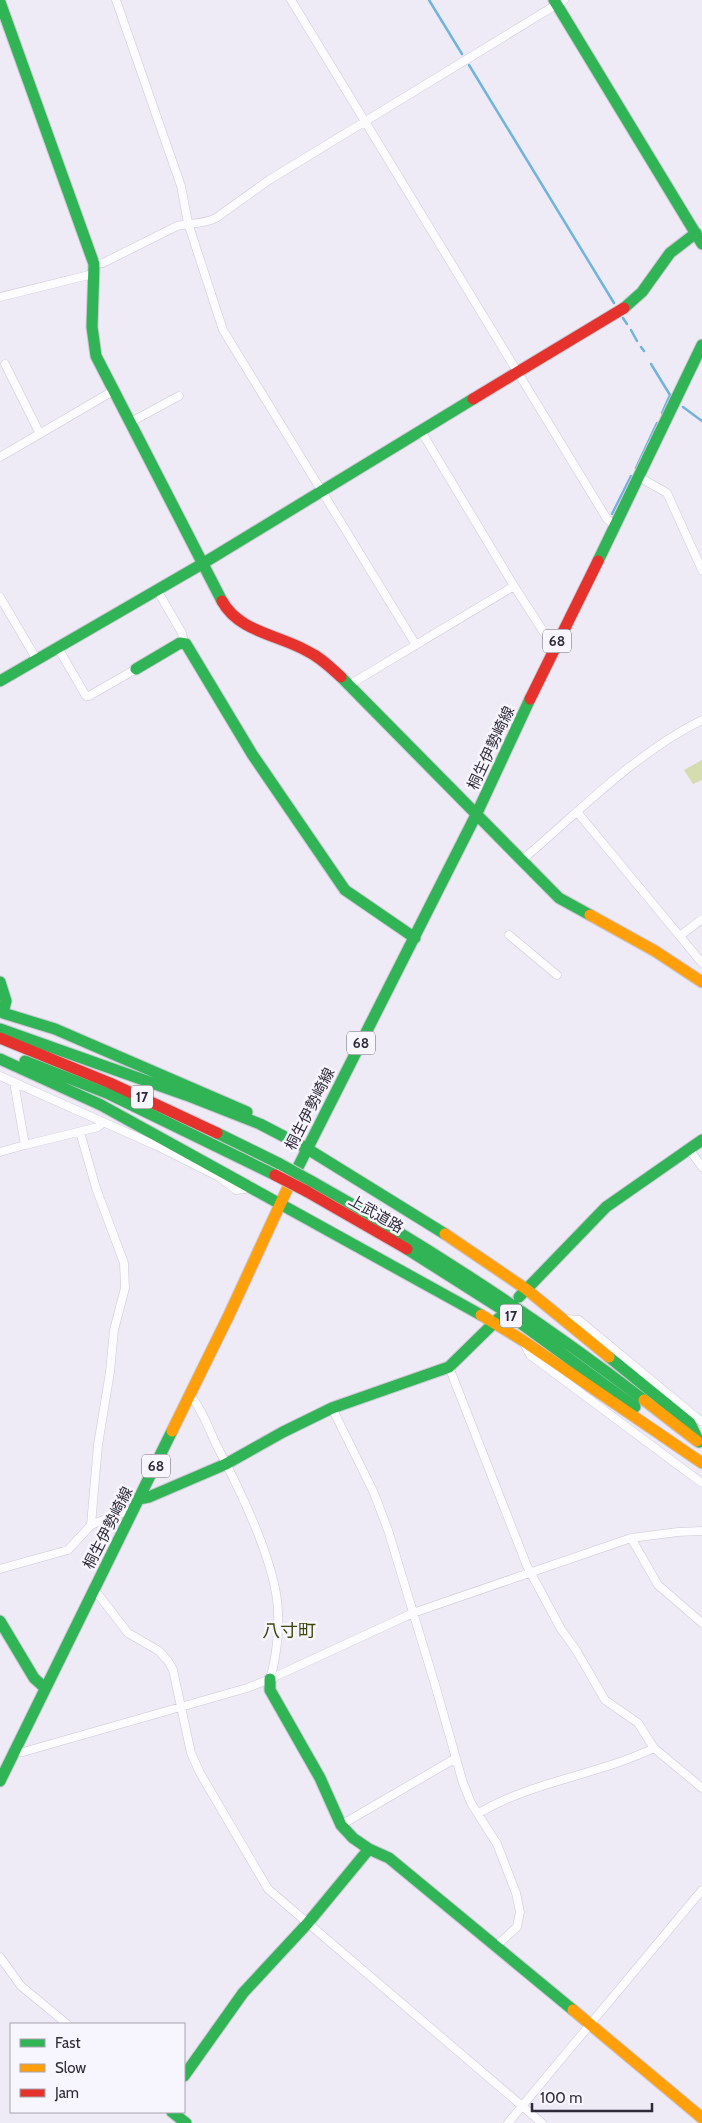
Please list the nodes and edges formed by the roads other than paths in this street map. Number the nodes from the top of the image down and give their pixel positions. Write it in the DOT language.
graph roads {
  1 [pos="116,0"];
  2 [pos="291,0"];
  3 [pos="0,2"];
  4 [pos="558,2"];
  5 [pos="366,120"];
  6 [pos="188,223"];
  7 [pos="696,233"];
  8 [pos="702,244"];
  9 [pos="93,269"];
  10 [pos="1,296"];
  11 [pos="702,345"];
  12 [pos="5,364"];
  13 [pos="518,373"];
  14 [pos="113,392"];
  15 [pos="180,396"];
  16 [pos="129,423"];
  17 [pos="421,431"];
  18 [pos="40,434"];
  19 [pos="0,457"];
  20 [pos="639,477"];
  21 [pos="322,490"];
  22 [pos="616,526"];
  23 [pos="202,564"];
  24 [pos="702,570"];
  25 [pos="514,586"];
  26 [pos="157,590"];
  27 [pos="0,598"];
  28 [pos="184,643"];
  29 [pos="416,646"];
  30 [pos="58,648"];
  31 [pos="554,648"];
  32 [pos="37,660"];
  33 [pos="136,669"];
  34 [pos="0,681"];
  35 [pos="349,684"];
  36 [pos="702,720"];
  37 [pos="477,813"];
  38 [pos="578,813"];
  39 [pos="522,860"];
  40 [pos="702,919"];
  41 [pos="509,935"];
  42 [pos="680,936"];
  43 [pos="415,938"];
  44 [pos="702,962"];
  45 [pos="557,975"];
  46 [pos="0,982"];
  47 [pos="702,982"];
  48 [pos="0,1028"];
  49 [pos="0,1038"];
  50 [pos="0,1051"];
  51 [pos="0,1059"];
  52 [pos="0,1076"];
  53 [pos="14,1082"];
  54 [pos="103,1123"];
  55 [pos="260,1124"];
  56 [pos="80,1132"];
  57 [pos="702,1140"];
  58 [pos="25,1145"];
  59 [pos="306,1148"];
  60 [pos="689,1149"];
  61 [pos="0,1152"];
  62 [pos="702,1167"];
  63 [pos="250,1185"];
  64 [pos="308,1186"];
  65 [pos="279,1204"];
  66 [pos="522,1293"];
  67 [pos="562,1318"];
  68 [pos="497,1320"];
  69 [pos="522,1340"];
  70 [pos="449,1367"];
  71 [pos="190,1396"];
  72 [pos="332,1408"];
  73 [pos="702,1422"];
  74 [pos="700,1444"];
  75 [pos="702,1462"];
  76 [pos="226,1464"];
  77 [pos="702,1483"];
  78 [pos="139,1499"];
  79 [pos="132,1514"];
  80 [pos="91,1525"];
  81 [pos="702,1531"];
  82 [pos="631,1538"];
  83 [pos="0,1569"];
  84 [pos="531,1574"];
  85 [pos="94,1589"];
  86 [pos="413,1613"];
  87 [pos="0,1621"];
  88 [pos="702,1623"];
  89 [pos="270,1679"];
  90 [pos="46,1688"];
  91 [pos="181,1707"];
  92 [pos="654,1748"];
  93 [pos="15,1751"];
  94 [pos="456,1758"];
  95 [pos="0,1781"];
  96 [pos="702,1788"];
  97 [pos="479,1813"];
  98 [pos="341,1825"];
  99 [pos="369,1849"];
  100 [pos="702,1890"];
  101 [pos="307,1924"];
  102 [pos="496,1946"];
  103 [pos="0,1957"];
  104 [pos="66,2023"];
  105 [pos="589,2024"];
  106 [pos="185,2075"];
  107 [pos="522,2106"];
  108 [pos="173,2113"];
  109 [pos="702,2118"];
  110 [pos="186,2123"];
  111 [pos="508,2123"];
  112 [pos="542,2123"];
  1 -- 6 [label="street"];
  2 -- 5 [label="street"];
  3 -- 9 [label="main road"];
  4 -- 5 [label="street"];
  4 -- 7 [label="main road"];
  5 -- 6 [label="street"];
  5 -- 13 [label="street"];
  6 -- 9 [label="street"];
  6 -- 21 [label="street"];
  7 -- 8 [label="main road"];
  7 -- 13 [label="main road"];
  9 -- 10 [label="street"];
  9 -- 14 [label="main road"];
  11 -- 20 [label="main road, 桐生伊勢崎線 / 68"];
  12 -- 18 [label="street"];
  13 -- 17 [label="main road"];
  13 -- 22 [label="street"];
  14 -- 16 [label="main road"];
  14 -- 18 [label="street"];
  15 -- 16 [label="street"];
  16 -- 23 [label="main road"];
  17 -- 21 [label="main road"];
  17 -- 25 [label="street"];
  18 -- 19 [label="street"];
  20 -- 22 [label="main road, 桐生伊勢崎線 / 68"];
  20 -- 24 [label="street"];
  21 -- 23 [label="main road"];
  21 -- 29 [label="street"];
  22 -- 31 [label="main road, 桐生伊勢崎線 / 68"];
  23 -- 26 [label="main road"];
  23 -- 35 [label="main road"];
  25 -- 29 [label="street"];
  25 -- 31 [label="street"];
  26 -- 28 [label="street"];
  26 -- 30 [label="main road"];
  27 -- 32 [label="street"];
  28 -- 33 [label="main road"];
  28 -- 43 [label="main road"];
  29 -- 35 [label="street"];
  30 -- 32 [label="main road"];
  30 -- 33 [label="street"];
  31 -- 37 [label="main road, 桐生伊勢崎線 / 68"];
  32 -- 34 [label="main road"];
  35 -- 37 [label="main road"];
  36 -- 38 [label="street"];
  37 -- 39 [label="main road"];
  37 -- 43 [label="main road, 桐生伊勢崎線 / 68"];
  38 -- 39 [label="street"];
  38 -- 42 [label="street"];
  39 -- 47 [label="main road"];
  40 -- 42 [label="street"];
  41 -- 45 [label="street"];
  42 -- 44 [label="street"];
  43 -- 59 [label="main road, 桐生伊勢崎線 / 68"];
  46 -- 55 [label="main road"];
  48 -- 55 [label="main road"];
  49 -- 64 [label="main road, 上武道路 / 17, bridge"];
  50 -- 64 [label="main road, 上武道路 / 17, bridge"];
  51 -- 63 [label="main road"];
  52 -- 53 [label="street"];
  53 -- 54 [label="street"];
  53 -- 58 [label="street"];
  54 -- 56 [label="street"];
  54 -- 63 [label="street"];
  55 -- 59 [label="main road"];
  56 -- 58 [label="street"];
  56 -- 80 [label="street"];
  57 -- 60 [label="main road"];
  58 -- 61 [label="street"];
  59 -- 65 [label="main road, 桐生伊勢崎線 / 68"];
  59 -- 66 [label="main road"];
  60 -- 62 [label="street"];
  60 -- 66 [label="main road"];
  63 -- 65 [label="main road"];
  64 -- 74 [label="main road, 上武道路 / 17"];
  64 -- 75 [label="main road, 上武道路 / 17"];
  65 -- 68 [label="main road"];
  65 -- 71 [label="main road, 桐生伊勢崎線 / 68"];
  66 -- 67 [label="main road"];
  67 -- 73 [label="street"];
  67 -- 74 [label="main road"];
  68 -- 69 [label="main road"];
  68 -- 70 [label="main road"];
  69 -- 75 [label="main road"];
  69 -- 77 [label="street"];
  70 -- 72 [label="main road"];
  70 -- 84 [label="street"];
  71 -- 76 [label="street"];
  71 -- 78 [label="main road, 桐生伊勢崎線 / 68"];
  72 -- 76 [label="main road"];
  72 -- 86 [label="street"];
  76 -- 78 [label="main road"];
  76 -- 89 [label="street"];
  78 -- 79 [label="main road, 桐生伊勢崎線 / 68"];
  79 -- 80 [label="street"];
  79 -- 85 [label="main road, 桐生伊勢崎線 / 68"];
  80 -- 83 [label="street"];
  81 -- 82 [label="street"];
  82 -- 84 [label="street"];
  82 -- 88 [label="street"];
  84 -- 86 [label="street"];
  84 -- 92 [label="street"];
  85 -- 90 [label="main road, 桐生伊勢崎線 / 68"];
  85 -- 91 [label="street"];
  86 -- 89 [label="street"];
  86 -- 94 [label="street"];
  87 -- 90 [label="main road"];
  89 -- 91 [label="street"];
  89 -- 98 [label="main road"];
  90 -- 93 [label="main road, 桐生伊勢崎線 / 68"];
  91 -- 93 [label="street"];
  91 -- 101 [label="street"];
  92 -- 96 [label="street"];
  92 -- 97 [label="street"];
  93 -- 95 [label="main road, 桐生伊勢崎線 / 68"];
  94 -- 97 [label="street"];
  94 -- 98 [label="street"];
  97 -- 102 [label="street"];
  98 -- 99 [label="main road"];
  99 -- 101 [label="main road"];
  99 -- 102 [label="main road"];
  100 -- 105 [label="street"];
  101 -- 106 [label="main road"];
  101 -- 107 [label="street"];
  102 -- 105 [label="main road"];
  103 -- 104 [label="street"];
  105 -- 107 [label="street"];
  105 -- 109 [label="main road"];
  107 -- 111 [label="street"];
  107 -- 112 [label="street"];
  108 -- 110 [label="main road"];
}
